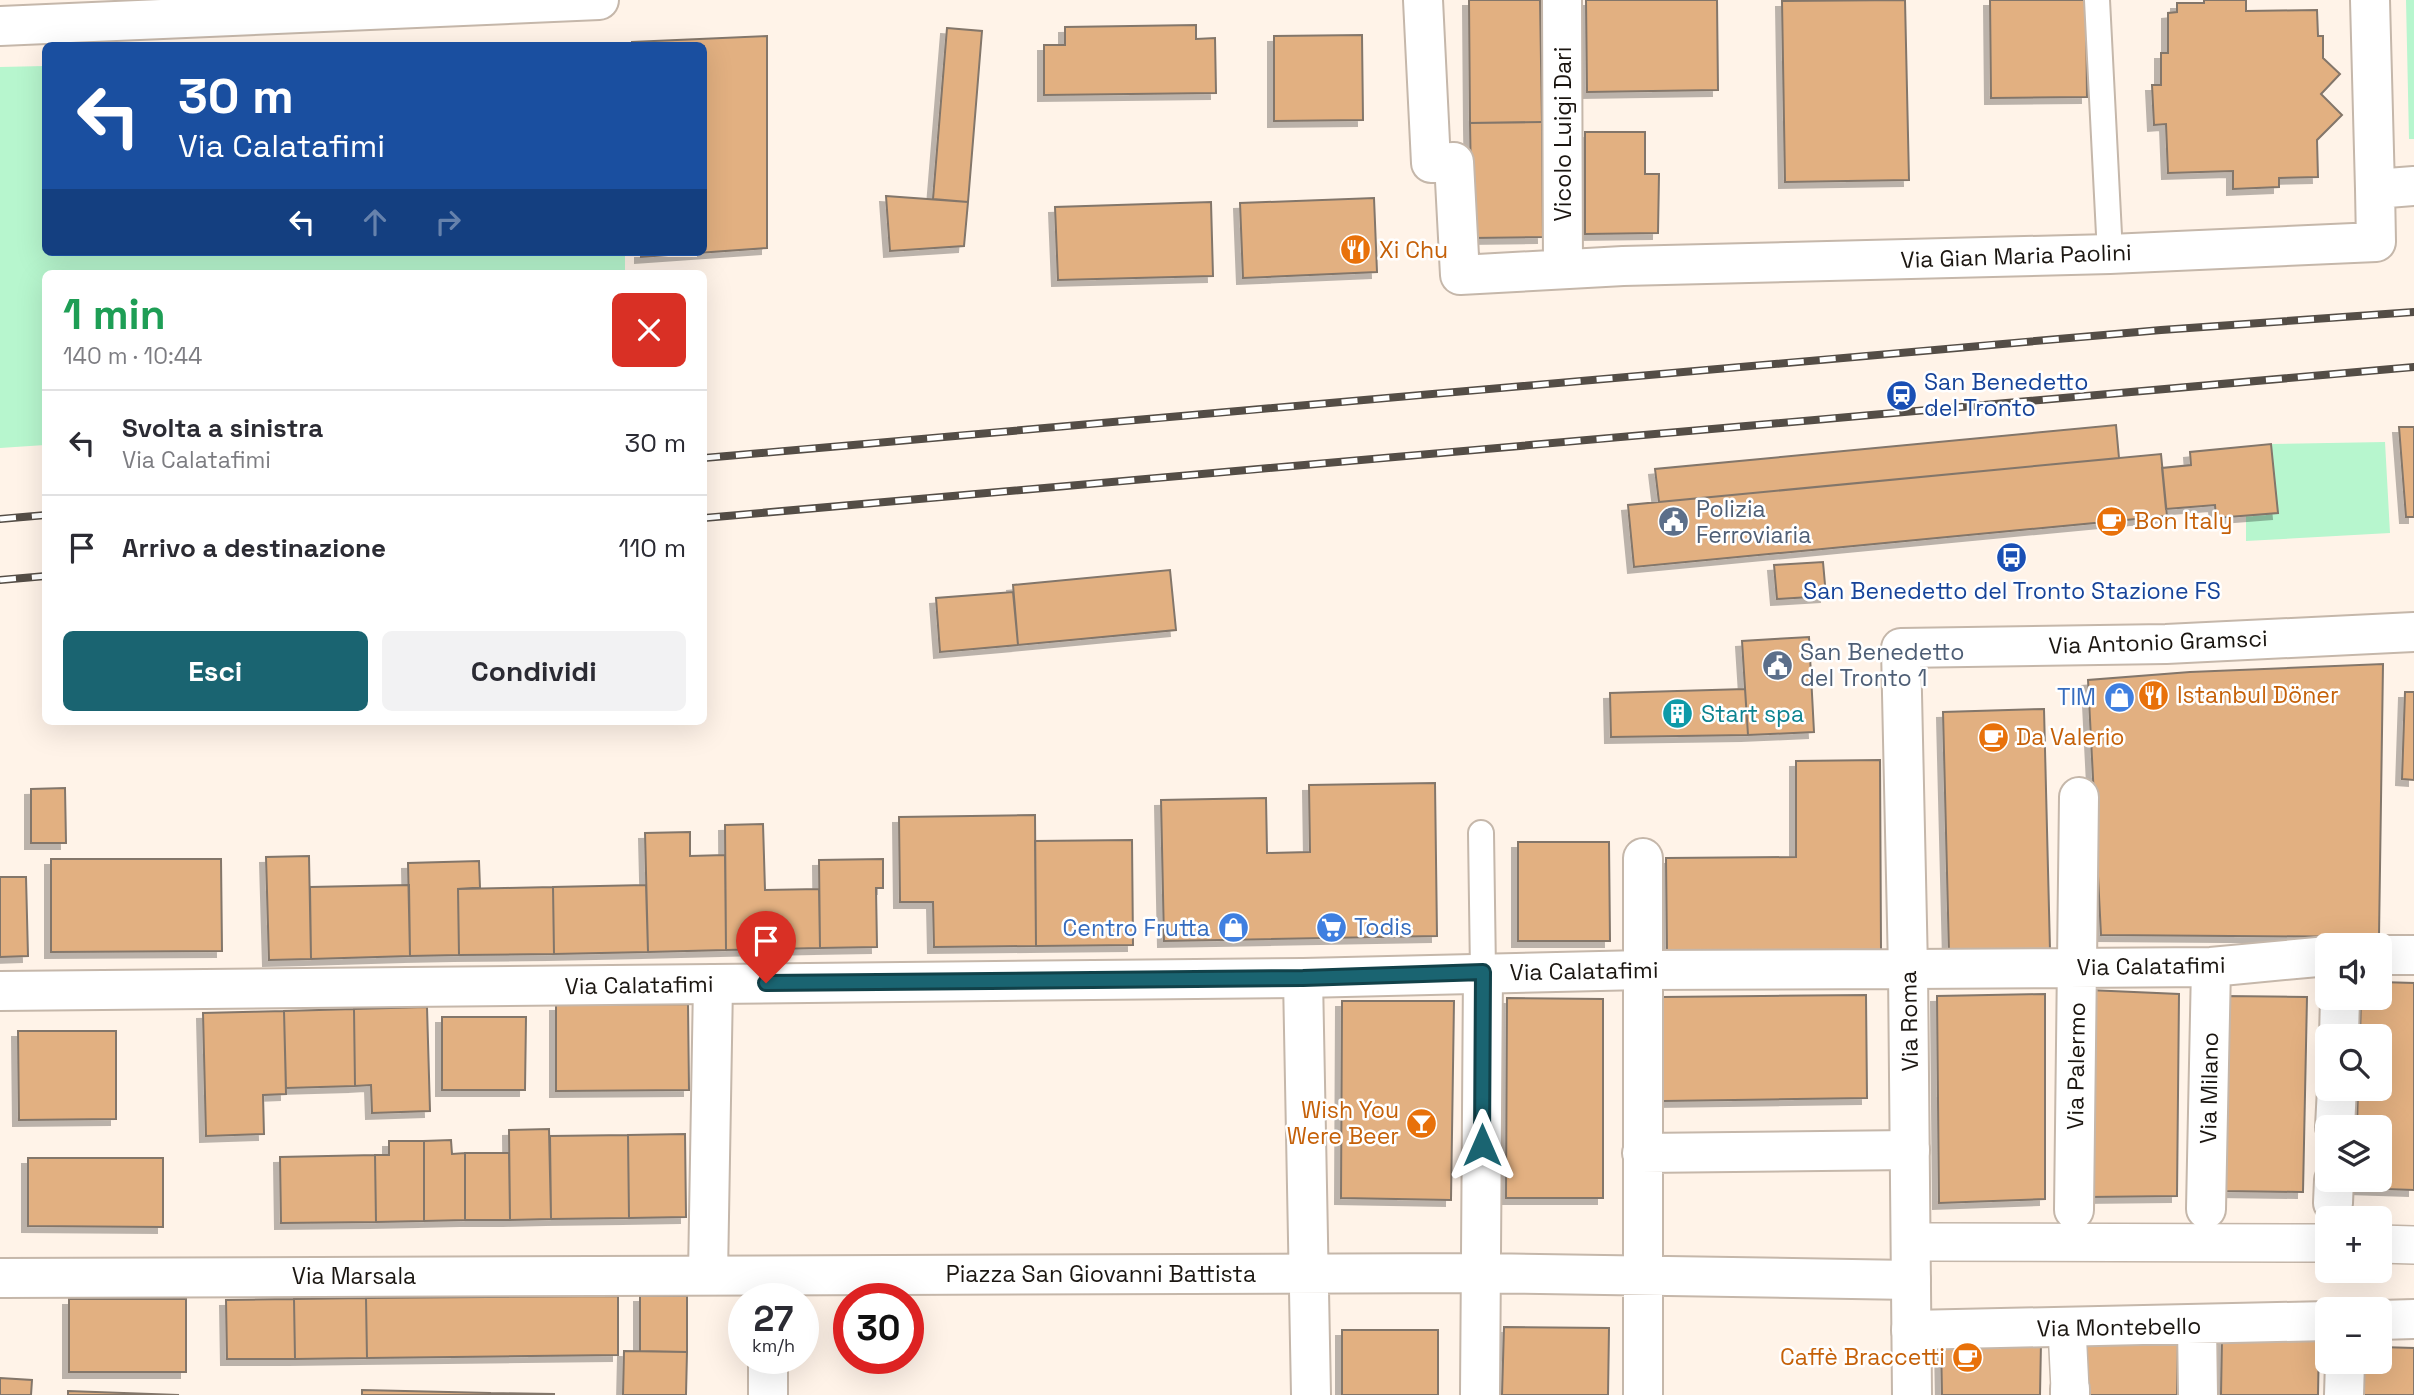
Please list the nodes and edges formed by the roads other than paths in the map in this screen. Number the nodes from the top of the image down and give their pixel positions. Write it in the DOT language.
graph roads {
  1 [pos="599,0"];
  2 [pos="1423,0"];
  3 [pos="1562,0"];
  4 [pos="2097,0"];
  5 [pos="2370,0"];
  6 [pos="0,26"];
  7 [pos="2414,186"];
  8 [pos="2375,189"];
  9 [pos="2110,254"];
  10 [pos="1563,269"];
  11 [pos="2414,632"];
  12 [pos="1901,648"];
  13 [pos="2080,797"];
  14 [pos="1481,834"];
  15 [pos="1643,858"];
  16 [pos="2392,955"];
  17 [pos="2414,955"];
  18 [pos="2315,957"];
  19 [pos="2211,967"];
  20 [pos="2078,968"];
  21 [pos="1908,969"];
  22 [pos="1643,970"];
  23 [pos="1483,972"];
  24 [pos="1303,978"];
  25 [pos="713,984"];
  26 [pos="0,991"];
  27 [pos="1910,1150"];
  28 [pos="1642,1153"];
  29 [pos="2206,1209"];
  30 [pos="2074,1210"];
  31 [pos="1928,1242"];
  32 [pos="2315,1243"];
  33 [pos="2392,1244"];
  34 [pos="2414,1245"];
  35 [pos="1309,1273"];
  36 [pos="1482,1273"];
  37 [pos="708,1275"];
  38 [pos="1643,1276"];
  39 [pos="0,1278"];
  40 [pos="1911,1280"];
  41 [pos="747,1283"];
  42 [pos="819,1286"];
  43 [pos="2414,1319"];
  44 [pos="2392,1320"];
  45 [pos="2315,1321"];
  46 [pos="2197,1325"];
  47 [pos="2067,1328"];
  48 [pos="1911,1330"];
  49 [pos="768,1374"];
  50 [pos="2344,1374"];
  51 [pos="2070,1392"];
  52 [pos="768,1395"];
  53 [pos="1311,1395"];
  54 [pos="1480,1395"];
  55 [pos="1643,1395"];
  56 [pos="1913,1395"];
  57 [pos="2198,1395"];
  58 [pos="2344,1395"];
  1 -- 6 [label="street"];
  2 -- 10 [label="street, Via Gian Maria Paolini"];
  3 -- 10 [label="street, Vicolo Luigi Dari"];
  4 -- 9 [label="lane"];
  5 -- 8 [label="street"];
  7 -- 8 [label="street"];
  8 -- 9 [label="street, Via Gian Maria Paolini"];
  9 -- 10 [label="street, Via Gian Maria Paolini"];
  11 -- 12 [label="street, Via Antonio Gramsci"];
  12 -- 21 [label="street, Via Roma"];
  13 -- 20 [label="street, Via Palermo"];
  14 -- 23 [label="lane"];
  15 -- 22 [label="street"];
  16 -- 17 [label="street"];
  18 -- 19 [label="street, Via Calatafimi"];
  19 -- 20 [label="street, Via Calatafimi"];
  19 -- 29 [label="street, Via Milano"];
  20 -- 21 [label="street, Via Calatafimi"];
  20 -- 30 [label="street, Via Palermo"];
  21 -- 22 [label="street, Via Calatafimi"];
  21 -- 27 [label="street, Via Roma"];
  22 -- 23 [label="street, Via Calatafimi"];
  22 -- 28 [label="street"];
  23 -- 24 [label="street, Via Calatafimi"];
  23 -- 36 [label="street"];
  24 -- 25 [label="street, Via Calatafimi"];
  24 -- 35 [label="street"];
  25 -- 26 [label="street, Via Calatafimi"];
  25 -- 37 [label="street"];
  27 -- 28 [label="street"];
  27 -- 40 [label="street, Via Roma"];
  28 -- 38 [label="street"];
  31 -- 32 [label="street"];
  33 -- 34 [label="street"];
  35 -- 36 [label="street, Piazza San Giovanni Battista"];
  35 -- 42 [label="street, Piazza San Giovanni Battista"];
  35 -- 53 [label="street"];
  36 -- 38 [label="street, Piazza San Giovanni Battista"];
  36 -- 54 [label="street"];
  37 -- 39 [label="street, Via Marsala"];
  37 -- 41 [label="street, Piazza San Giovanni Battista"];
  38 -- 40 [label="street, Piazza San Giovanni Battista"];
  38 -- 55 [label="street"];
  40 -- 48 [label="street, Via Roma"];
  43 -- 44 [label="street"];
  45 -- 46 [label="street, Via Montebello"];
  46 -- 47 [label="street, Via Montebello"];
  46 -- 57 [label="street"];
  47 -- 48 [label="street, Via Montebello"];
  47 -- 51 [label="street"];
  48 -- 56 [label="street, Via Roma"];
  49 -- 52 [label="street"];
  50 -- 58 [label="street"];
}
